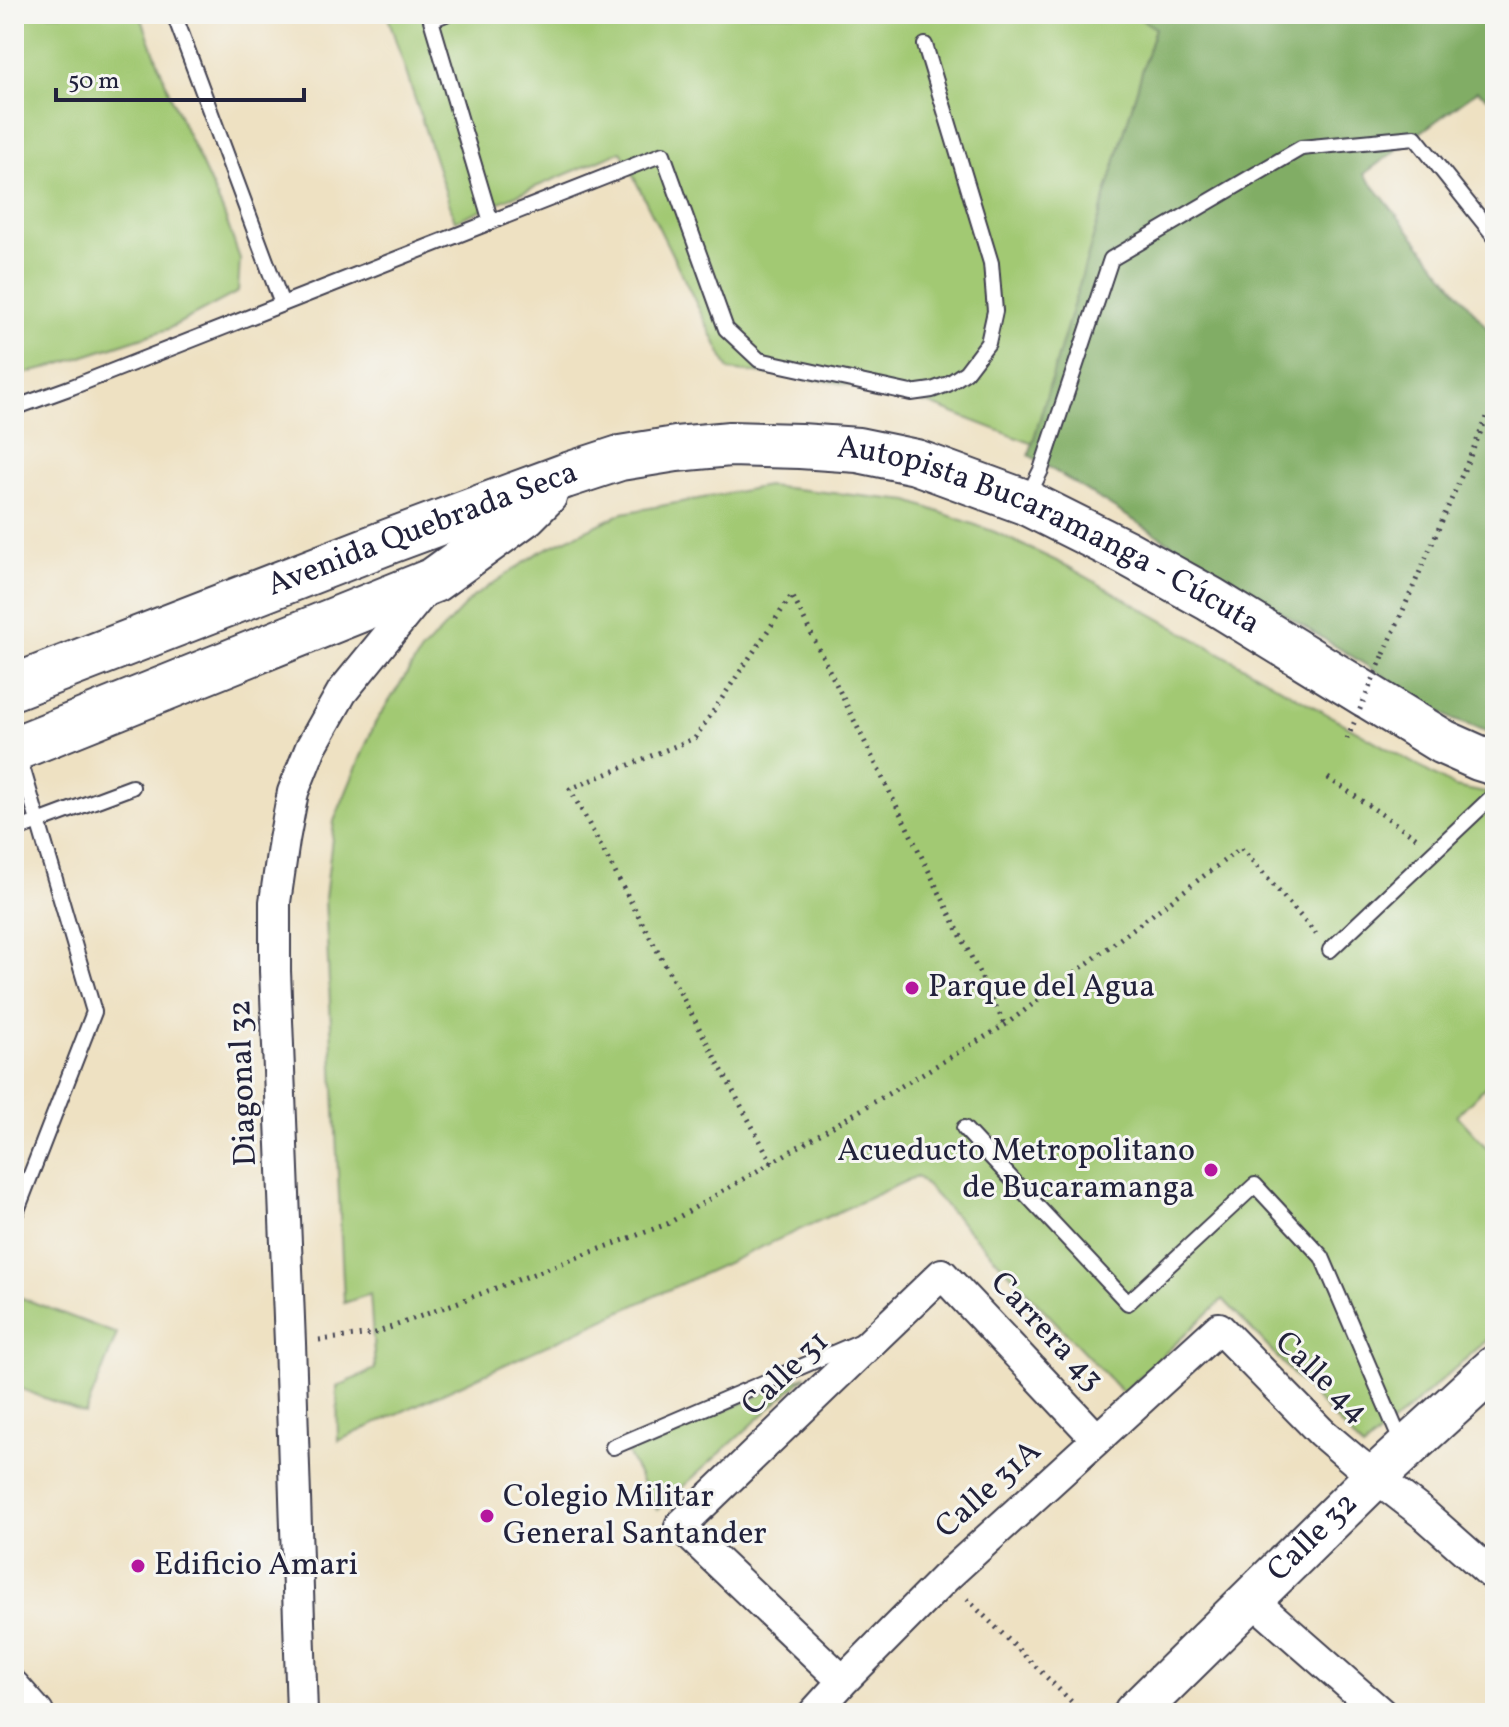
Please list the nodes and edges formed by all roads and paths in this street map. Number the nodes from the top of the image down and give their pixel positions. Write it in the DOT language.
graph roads {
  1 [pos="174,14"];
  2 [pos="446,14"];
  3 [pos="925,45"];
  4 [pos="491,222"];
  5 [pos="1495,237"];
  6 [pos="282,304"];
  7 [pos="1495,399"];
  8 [pos="14,408"];
  9 [pos="565,476"];
  10 [pos="1025,502"];
  11 [pos="413,532"];
  12 [pos="434,580"];
  13 [pos="14,687"];
  14 [pos="1347,739"];
  15 [pos="15,749"];
  16 [pos="1495,763"];
  17 [pos="1328,778"];
  18 [pos="132,787"];
  19 [pos="1495,794"];
  20 [pos="38,822"];
  21 [pos="14,831"];
  22 [pos="1435,851"];
  23 [pos="1330,950"];
  24 [pos="1005,1025"];
  25 [pos="964,1128"];
  26 [pos="772,1163"];
  27 [pos="14,1218"];
  28 [pos="942,1274"];
  29 [pos="1219,1328"];
  30 [pos="880,1333"];
  31 [pos="290,1343"];
  32 [pos="1495,1367"];
  33 [pos="1097,1439"];
  34 [pos="613,1447"];
  35 [pos="1390,1463"];
  36 [pos="1495,1577"];
  37 [pos="945,1578"];
  38 [pos="1251,1599"];
  39 [pos="843,1681"];
  40 [pos="14,1686"];
  41 [pos="38,1713"];
  42 [pos="302,1713"];
  43 [pos="814,1713"];
  44 [pos="1083,1713"];
  45 [pos="1135,1713"];
  46 [pos="1381,1713"];
  1 -- 6 [label="lane"];
  2 -- 4 [label="lane"];
  3 -- 4 [label="lane"];
  4 -- 6 [label="lane"];
  5 -- 10 [label="lane"];
  6 -- 8 [label="lane"];
  7 -- 14 [label="path, bridge"];
  9 -- 10 [label="highway, Autopista Bucaramanga - Cúcuta"];
  9 -- 11 [label="highway, Avenida Quebrada Seca"];
  9 -- 12 [label="highway, Avenida Quebrada Seca"];
  10 -- 16 [label="highway, Autopista Bucaramanga - Cúcuta"];
  11 -- 12 [label="street, Diagonal 32"];
  11 -- 13 [label="highway, Avenida Quebrada Seca"];
  12 -- 15 [label="highway, Avenida Quebrada Seca"];
  12 -- 31 [label="street, Diagonal 32"];
  15 -- 20 [label="lane"];
  17 -- 22 [label="path"];
  18 -- 20 [label="lane"];
  19 -- 22 [label="lane"];
  20 -- 21 [label="lane"];
  20 -- 27 [label="lane"];
  22 -- 23 [label="lane"];
  23 -- 24 [label="path"];
  24 -- 26 [label="path"];
  24 -- 26 [label="path"];
  25 -- 35 [label="lane"];
  26 -- 31 [label="path"];
  28 -- 30 [label="street, Calle 31"];
  28 -- 33 [label="street, Carrera 43"];
  29 -- 33 [label="street, Calle 31A"];
  29 -- 35 [label="street, Calle 44"];
  30 -- 34 [label="lane"];
  30 -- 39 [label="street, Calle 31"];
  31 -- 42 [label="street, Diagonal 32"];
  32 -- 35 [label="street, Calle 32"];
  33 -- 37 [label="street, Calle 31A"];
  35 -- 36 [label="street, Calle 44"];
  35 -- 38 [label="street, Calle 32"];
  37 -- 39 [label="street, Calle 31A"];
  37 -- 44 [label="path"];
  38 -- 45 [label="street, Calle 32"];
  38 -- 46 [label="street"];
  39 -- 43 [label="street, Calle 31A"];
  40 -- 41 [label="street"];
}
